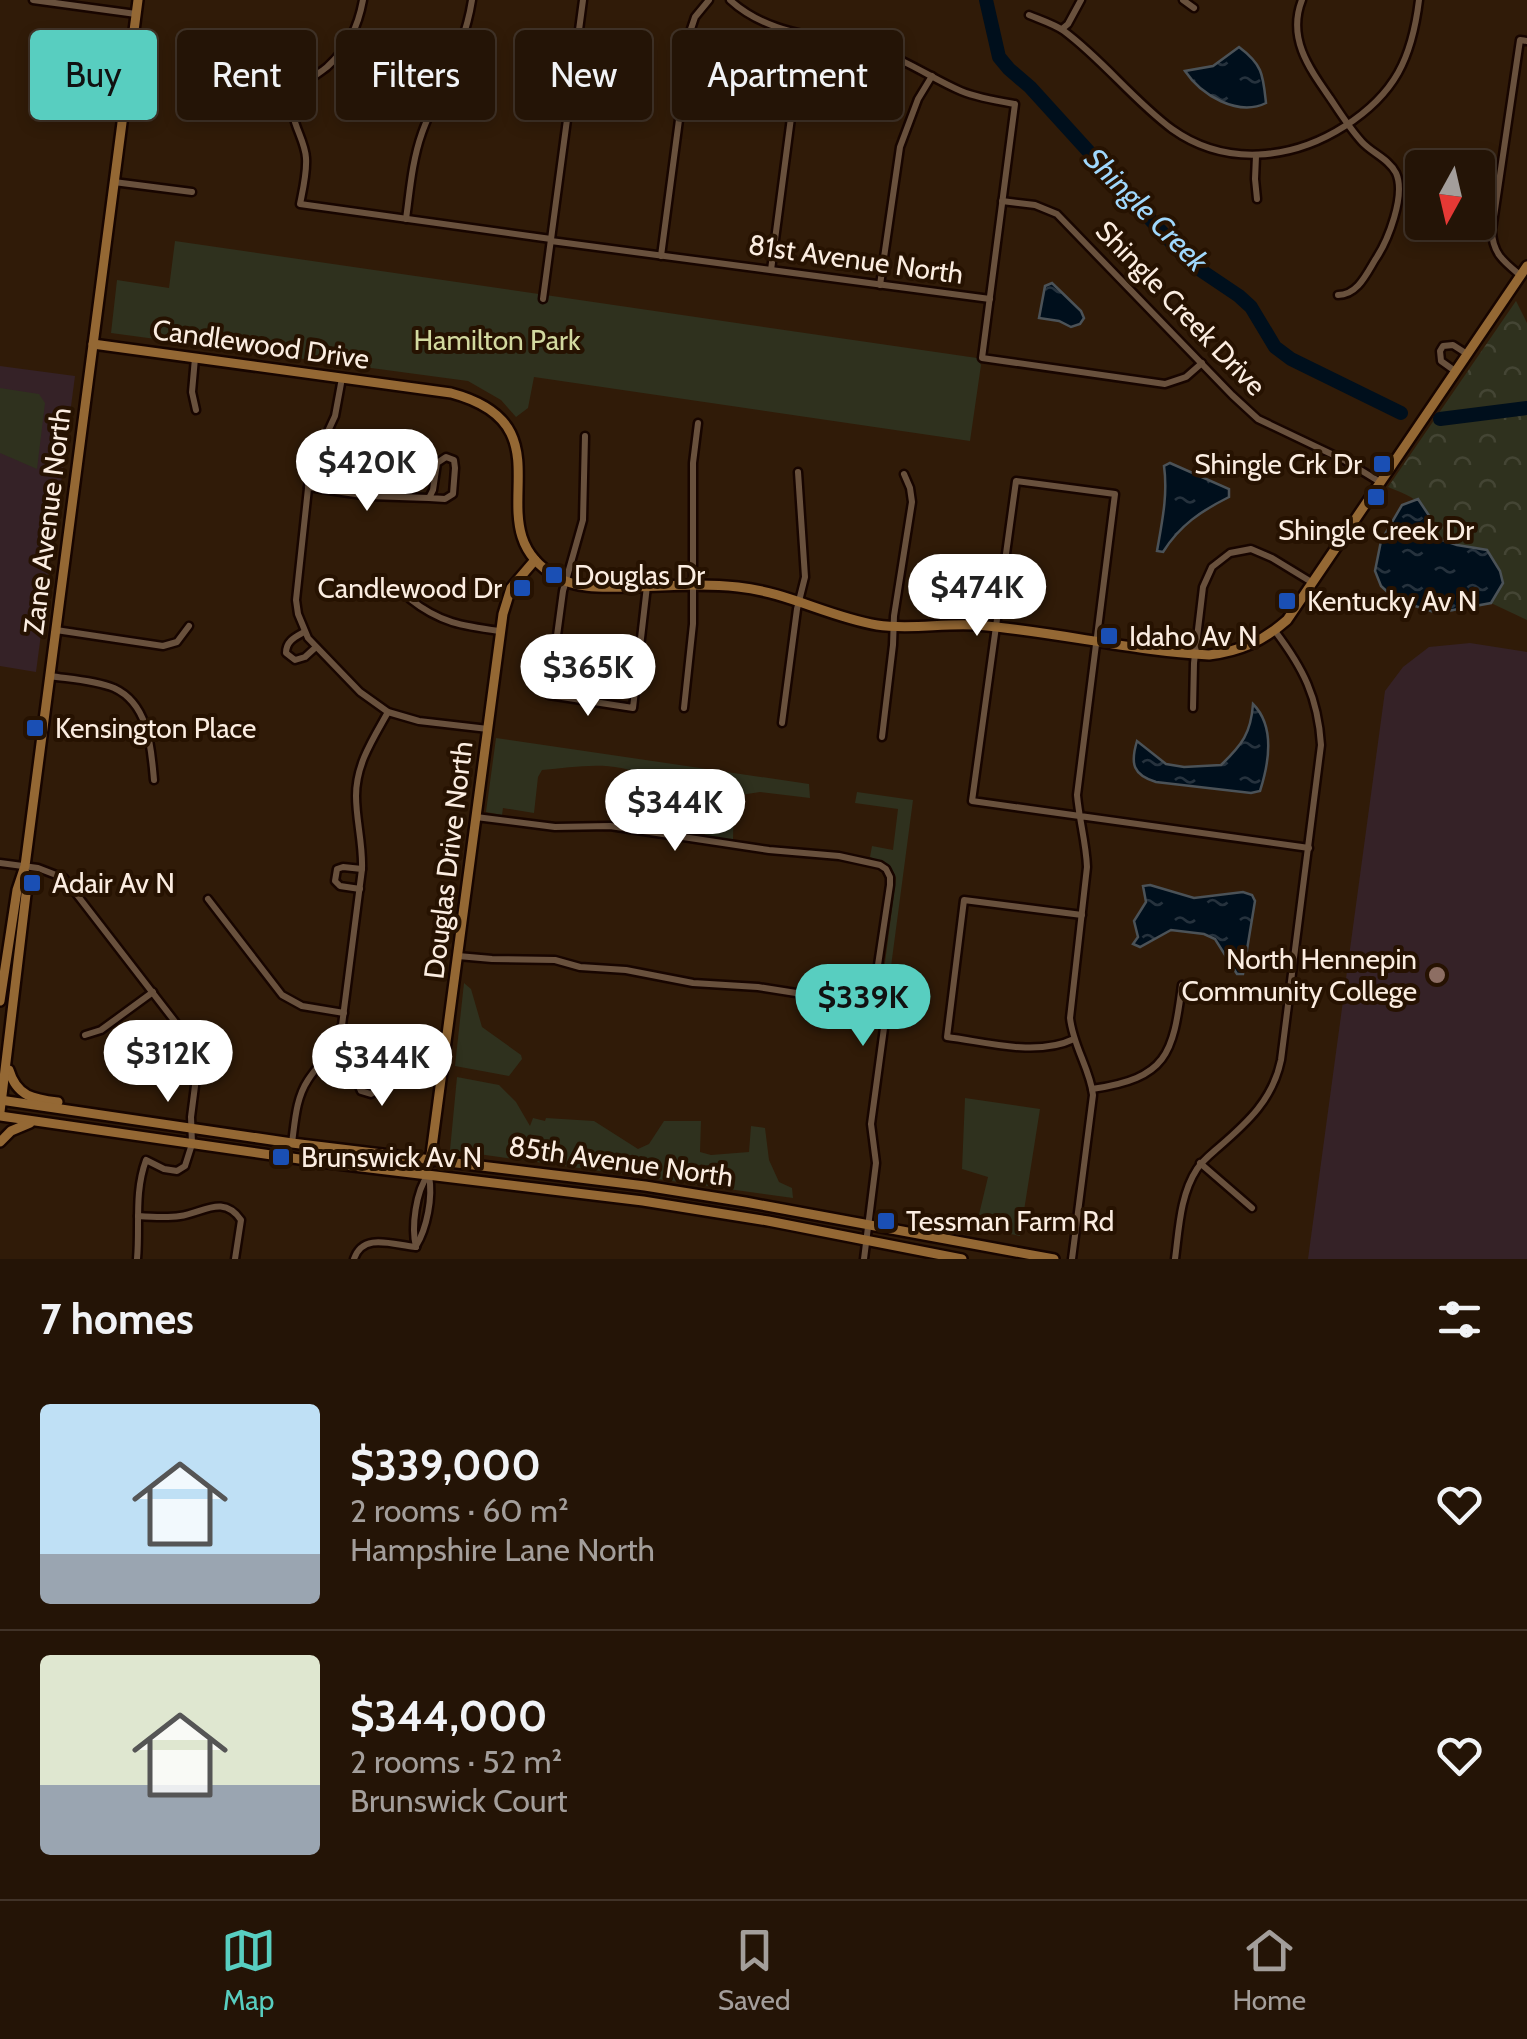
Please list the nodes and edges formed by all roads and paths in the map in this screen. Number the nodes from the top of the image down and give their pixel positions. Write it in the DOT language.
graph roads {
  1 [pos="33,0"];
  2 [pos="138,0"];
  3 [pos="363,0"];
  4 [pos="472,0"];
  5 [pos="583,0"];
  6 [pos="709,0"];
  7 [pos="730,0"];
  8 [pos="1081,0"];
  9 [pos="1183,0"];
  10 [pos="1302,0"];
  11 [pos="1420,0"];
  12 [pos="1194,8"];
  13 [pos="136,14"];
  14 [pos="1030,16"];
  15 [pos="785,30"];
  16 [pos="1062,30"];
  17 [pos="1524,41"];
  18 [pos="903,62"];
  19 [pos="932,76"];
  20 [pos="791,120"];
  21 [pos="1348,124"];
  22 [pos="1256,156"];
  23 [pos="114,182"];
  24 [pos="192,192"];
  25 [pos="1258,199"];
  26 [pos="1002,201"];
  27 [pos="406,219"];
  28 [pos="551,240"];
  29 [pos="661,256"];
  30 [pos="771,270"];
  31 [pos="1524,271"];
  32 [pos="880,285"];
  33 [pos="1338,295"];
  34 [pos="543,299"];
  35 [pos="990,299"];
  36 [pos="93,344"];
  37 [pos="1467,354"];
  38 [pos="195,358"];
  39 [pos="1202,364"];
  40 [pos="1455,372"];
  41 [pos="342,378"];
  42 [pos="196,410"];
  43 [pos="698,423"];
  44 [pos="584,436"];
  45 [pos="798,472"];
  46 [pos="904,474"];
  47 [pos="1380,482"];
  48 [pos="308,487"];
  49 [pos="429,498"];
  50 [pos="535,560"];
  51 [pos="566,582"];
  52 [pos="1312,583"];
  53 [pos="647,586"];
  54 [pos="694,586"];
  55 [pos="410,599"];
  56 [pos="799,601"];
  57 [pos="188,626"];
  58 [pos="894,627"];
  59 [pos="996,628"];
  60 [pos="56,630"];
  61 [pos="500,631"];
  62 [pos="1274,631"];
  63 [pos="304,632"];
  64 [pos="1098,641"];
  65 [pos="316,647"];
  66 [pos="1195,654"];
  67 [pos="50,676"];
  68 [pos="684,708"];
  69 [pos="1193,708"];
  70 [pos="388,712"];
  71 [pos="782,722"];
  72 [pos="488,729"];
  73 [pos="882,737"];
  74 [pos="154,780"];
  75 [pos="476,816"];
  76 [pos="1080,816"];
  77 [pos="1309,848"];
  78 [pos="0,862"];
  79 [pos="25,866"];
  80 [pos="362,869"];
  81 [pos="360,888"];
  82 [pos="208,899"];
  83 [pos="1082,915"];
  84 [pos="458,956"];
  85 [pos="1182,985"];
  86 [pos="153,992"];
  87 [pos="0,1001"];
  88 [pos="872,1005"];
  89 [pos="344,1013"];
  90 [pos="85,1035"];
  91 [pos="1074,1039"];
  92 [pos="332,1052"];
  93 [pos="8,1056"];
  94 [pos="361,1074"];
  95 [pos="1092,1089"];
  96 [pos="1,1100"];
  97 [pos="0,1114"];
  98 [pos="118,1117"];
  99 [pos="42,1122"];
  100 [pos="192,1128"];
  101 [pos="0,1142"];
  102 [pos="292,1143"];
  103 [pos="192,1144"];
  104 [pos="431,1159"];
  105 [pos="1200,1163"];
  106 [pos="428,1175"];
  107 [pos="645,1186"];
  108 [pos="643,1201"];
  109 [pos="1252,1208"];
  110 [pos="138,1216"];
  111 [pos="868,1225"];
  112 [pos="866,1241"];
  113 [pos="137,1259"];
  114 [pos="235,1259"];
  115 [pos="354,1259"];
  116 [pos="864,1259"];
  117 [pos="962,1259"];
  118 [pos="1054,1259"];
  119 [pos="1072,1259"];
  120 [pos="1176,1259"];
  1 -- 13 [label="street"];
  2 -- 13 [label="main road, Zane Avenue North"];
  3 -- 27 [label="street, 81st Avenue North"];
  4 -- 27 [label="street"];
  5 -- 28 [label="street"];
  6 -- 29 [label="street"];
  7 -- 15 [label="street"];
  8 -- 16 [label="street"];
  9 -- 12 [label="street"];
  10 -- 21 [label="street"];
  11 -- 21 [label="street"];
  13 -- 23 [label="main road, Zane Avenue North"];
  14 -- 16 [label="street"];
  16 -- 22 [label="street"];
  17 -- 31 [label="street"];
  18 -- 19 [label="street"];
  19 -- 26 [label="street"];
  19 -- 32 [label="street"];
  20 -- 30 [label="street"];
  21 -- 22 [label="street"];
  21 -- 33 [label="street"];
  22 -- 25 [label="street"];
  23 -- 24 [label="street"];
  23 -- 36 [label="main road, Zane Avenue North"];
  26 -- 35 [label="street"];
  26 -- 39 [label="street, Shingle Creek Drive"];
  27 -- 28 [label="street, 81st Avenue North"];
  28 -- 29 [label="street, 81st Avenue North"];
  28 -- 34 [label="street"];
  29 -- 30 [label="street, 81st Avenue North"];
  30 -- 32 [label="street, 81st Avenue North"];
  31 -- 37 [label="main road"];
  32 -- 35 [label="street, 81st Avenue North"];
  35 -- 39 [label="street, 81st Avenue North"];
  36 -- 38 [label="main road, Candlewood Drive"];
  36 -- 60 [label="main road, Zane Avenue North"];
  37 -- 40 [label="main road"];
  37 -- 40 [label="street"];
  38 -- 41 [label="main road, Candlewood Drive"];
  38 -- 42 [label="street"];
  39 -- 47 [label="street, Shingle Creek Drive"];
  40 -- 47 [label="main road"];
  41 -- 48 [label="street"];
  41 -- 50 [label="main road, Candlewood Drive"];
  43 -- 54 [label="street"];
  44 -- 51 [label="street"];
  45 -- 56 [label="street"];
  46 -- 58 [label="street"];
  47 -- 52 [label="main road"];
  48 -- 49 [label="street"];
  48 -- 63 [label="street"];
  49 -- 49 [label="street"];
  50 -- 51 [label="main road"];
  50 -- 61 [label="main road, Douglas Drive North"];
  51 -- 53 [label="main road"];
  51 -- 53 [label="street"];
  52 -- 62 [label="main road"];
  52 -- 66 [label="street"];
  53 -- 54 [label="main road"];
  54 -- 56 [label="main road"];
  54 -- 68 [label="street"];
  55 -- 61 [label="street"];
  56 -- 58 [label="main road"];
  56 -- 71 [label="street"];
  57 -- 60 [label="street"];
  58 -- 59 [label="main road"];
  58 -- 73 [label="street"];
  59 -- 64 [label="main road"];
  59 -- 64 [label="street"];
  59 -- 76 [label="street"];
  60 -- 67 [label="main road, Zane Avenue North"];
  61 -- 72 [label="main road, Douglas Drive North"];
  62 -- 66 [label="main road"];
  62 -- 77 [label="street"];
  63 -- 65 [label="street"];
  63 -- 65 [label="street"];
  64 -- 66 [label="main road"];
  64 -- 76 [label="street"];
  65 -- 70 [label="street"];
  66 -- 69 [label="street"];
  67 -- 74 [label="street"];
  67 -- 79 [label="main road, Zane Avenue North"];
  70 -- 72 [label="street"];
  70 -- 80 [label="street"];
  72 -- 75 [label="main road, Douglas Drive North"];
  75 -- 84 [label="main road, Douglas Drive North"];
  75 -- 88 [label="street"];
  76 -- 77 [label="street"];
  76 -- 83 [label="street"];
  77 -- 105 [label="street"];
  78 -- 79 [label="street"];
  79 -- 86 [label="street"];
  79 -- 87 [label="main road, Zane Avenue North"];
  79 -- 93 [label="main road, Zane Avenue North"];
  80 -- 81 [label="street"];
  80 -- 81 [label="street"];
  81 -- 89 [label="street"];
  82 -- 89 [label="street"];
  83 -- 91 [label="street"];
  83 -- 91 [label="street"];
  84 -- 88 [label="street"];
  84 -- 104 [label="main road, Douglas Drive North"];
  85 -- 95 [label="street"];
  86 -- 90 [label="street"];
  86 -- 100 [label="street"];
  88 -- 111 [label="street"];
  89 -- 92 [label="street"];
  91 -- 95 [label="street"];
  92 -- 94 [label="street"];
  92 -- 102 [label="street"];
  93 -- 96 [label="main road, Zane Avenue North"];
  93 -- 98 [label="main road"];
  95 -- 119 [label="street"];
  96 -- 97 [label="main road, Zane Avenue North"];
  96 -- 98 [label="main road, 85th Avenue North"];
  97 -- 99 [label="main road, 85th Avenue North"];
  98 -- 100 [label="main road, 85th Avenue North"];
  99 -- 101 [label="main road"];
  99 -- 103 [label="main road, 85th Avenue North"];
  100 -- 102 [label="main road, 85th Avenue North"];
  100 -- 103 [label="street"];
  102 -- 104 [label="main road, 85th Avenue North"];
  103 -- 106 [label="main road, 85th Avenue North"];
  103 -- 110 [label="street"];
  104 -- 106 [label="main road, Douglas Drive North"];
  104 -- 107 [label="main road, 85th Avenue North"];
  105 -- 109 [label="street"];
  105 -- 120 [label="street"];
  106 -- 108 [label="main road, 85th Avenue North"];
  106 -- 115 [label="street, Douglas Drive North"];
  107 -- 108 [label="main road"];
  107 -- 111 [label="main road, 85th Avenue North"];
  108 -- 112 [label="main road, 85th Avenue North"];
  110 -- 113 [label="street"];
  110 -- 114 [label="street"];
  111 -- 112 [label="street"];
  111 -- 118 [label="main road, 85th Avenue North"];
  112 -- 116 [label="street"];
  112 -- 117 [label="main road, 85th Avenue North"];
}
